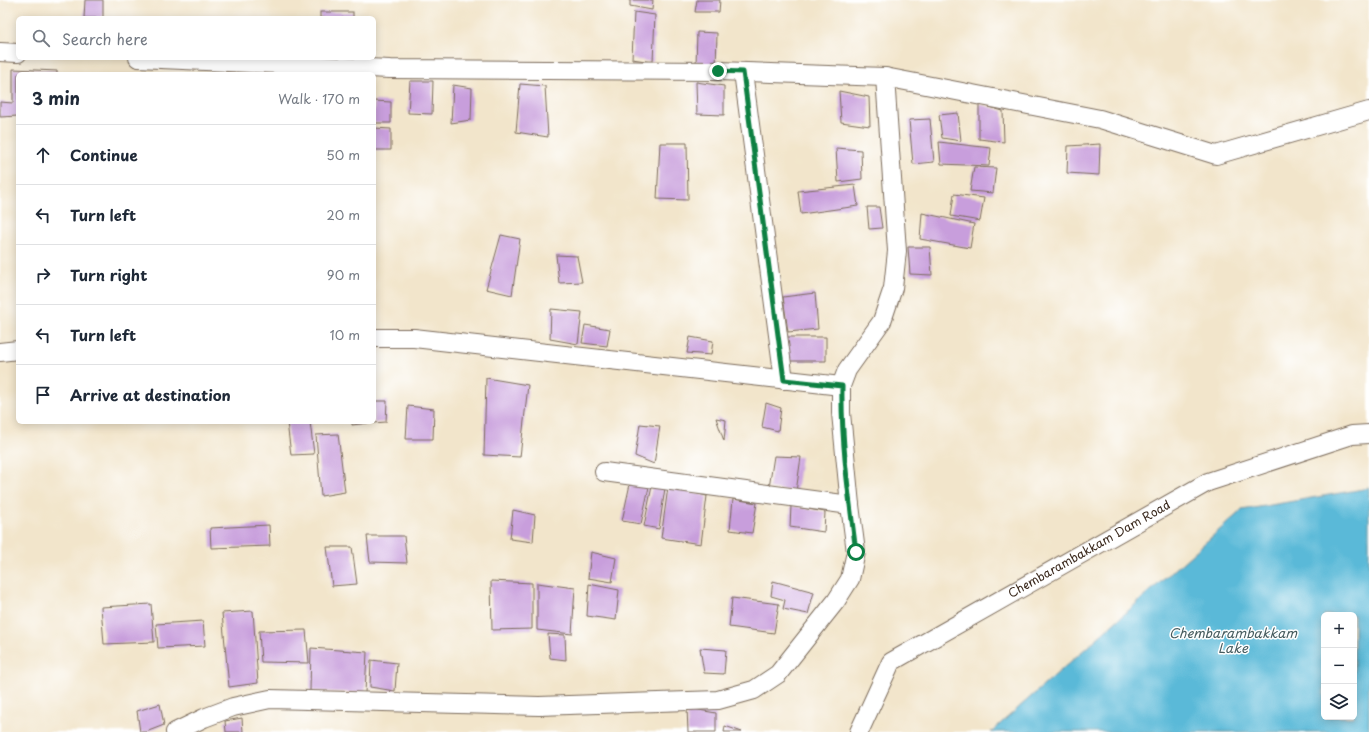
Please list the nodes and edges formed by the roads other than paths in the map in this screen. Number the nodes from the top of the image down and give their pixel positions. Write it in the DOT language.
graph roads {
  1 [pos="0,52"];
  2 [pos="16,53"];
  3 [pos="184,60"];
  4 [pos="743,72"];
  5 [pos="885,77"];
  6 [pos="1369,110"];
  7 [pos="376,338"];
  8 [pos="16,350"];
  9 [pos="0,352"];
  10 [pos="784,380"];
  11 [pos="842,386"];
  12 [pos="1369,434"];
  13 [pos="604,472"];
  14 [pos="850,505"];
  15 [pos="175,732"];
  16 [pos="859,732"];
  1 -- 2 [label="street"];
  3 -- 4 [label="street"];
  4 -- 5 [label="street"];
  4 -- 10 [label="street"];
  5 -- 6 [label="street"];
  5 -- 11 [label="street"];
  7 -- 10 [label="street"];
  8 -- 9 [label="street"];
  10 -- 11 [label="street"];
  11 -- 14 [label="street"];
  12 -- 16 [label="street, Chembarambakkam Dam Road"];
  13 -- 14 [label="street"];
  14 -- 15 [label="street"];
}
